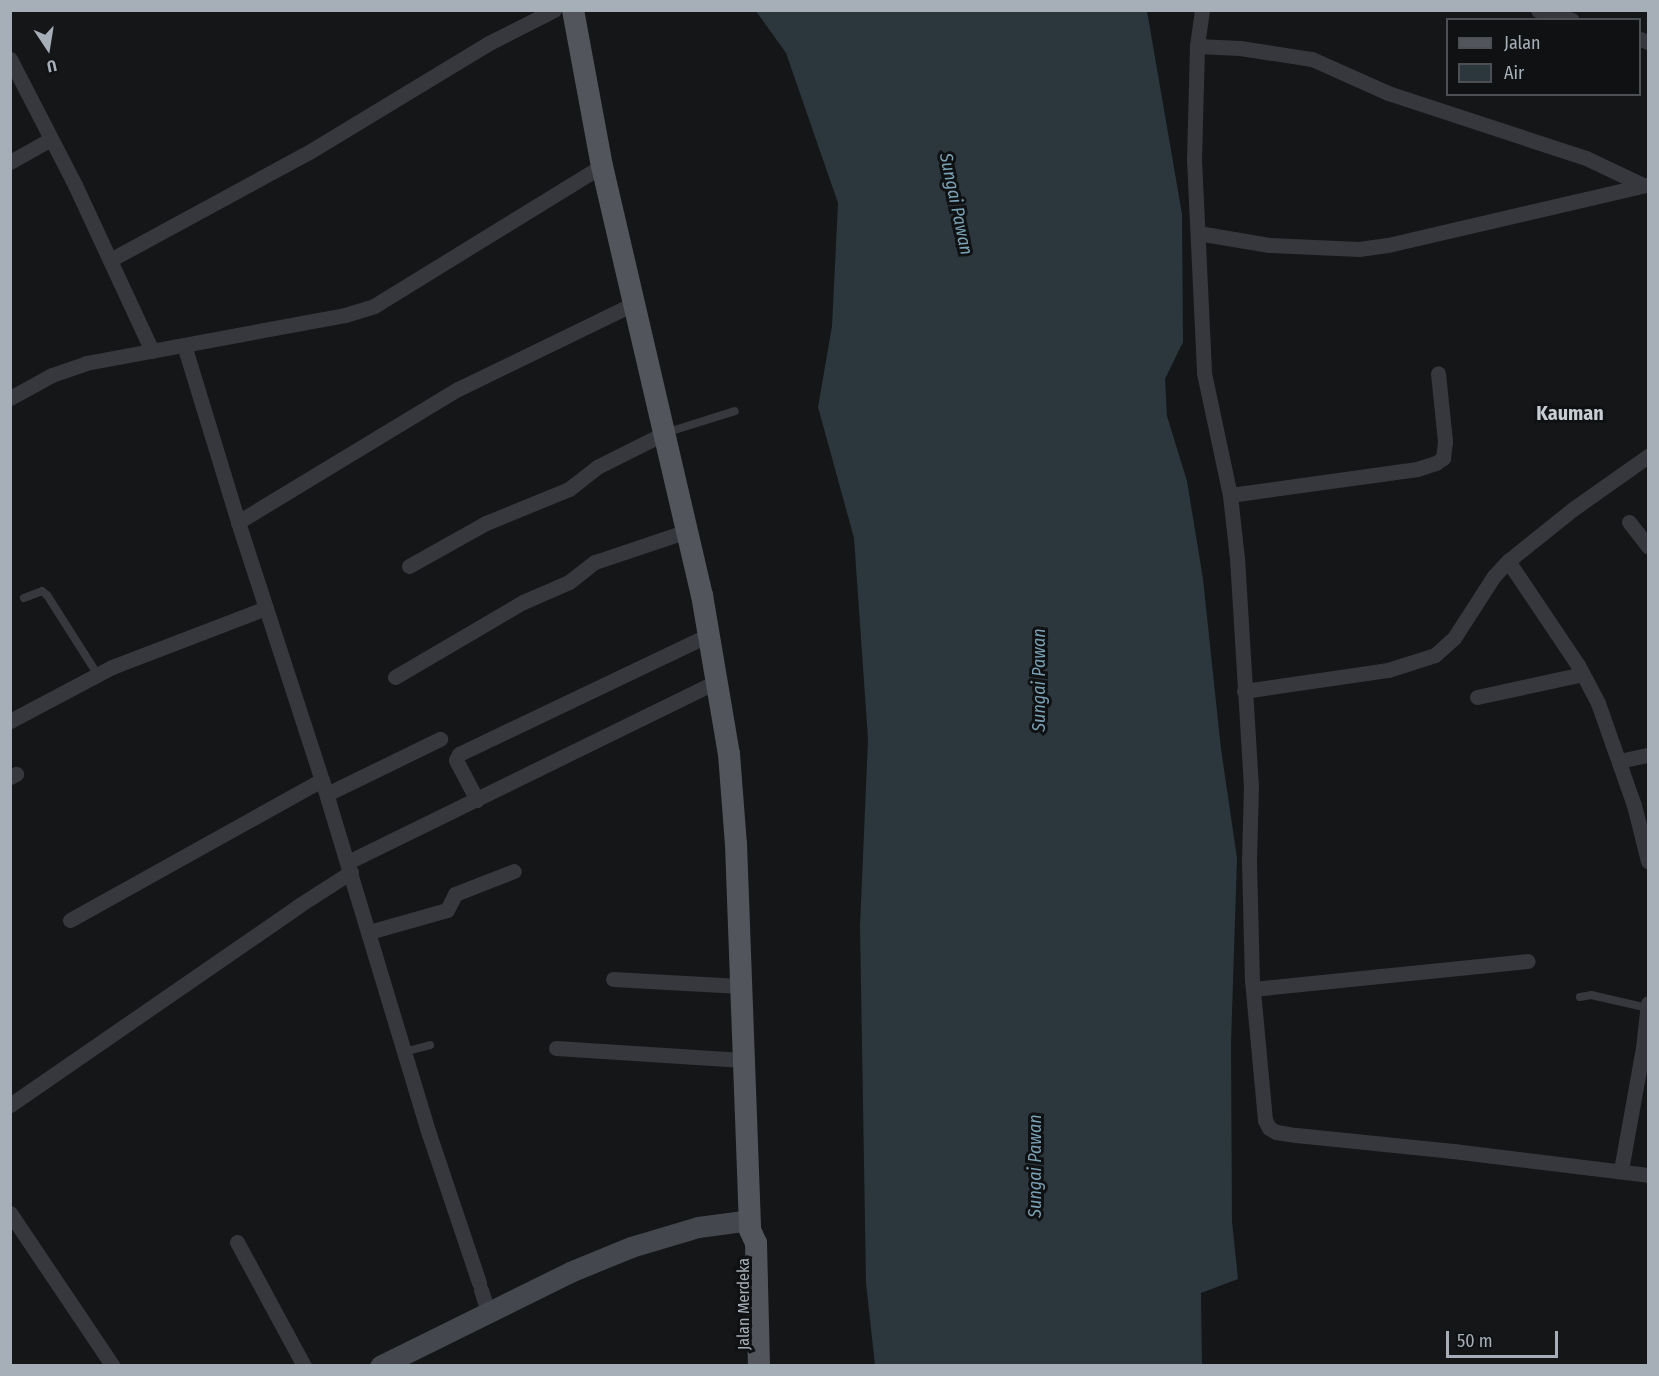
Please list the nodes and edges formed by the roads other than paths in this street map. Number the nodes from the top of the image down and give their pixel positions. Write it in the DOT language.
graph roads {
  1 [pos="554,10"];
  2 [pos="573,10"];
  3 [pos="1202,10"];
  4 [pos="1538,10"];
  5 [pos="1565,18"];
  6 [pos="1197,46"];
  7 [pos="10,59"];
  8 [pos="51,139"];
  9 [pos="10,162"];
  10 [pos="602,166"];
  11 [pos="1646,185"];
  12 [pos="1198,233"];
  13 [pos="110,260"];
  14 [pos="635,303"];
  15 [pos="184,345"];
  16 [pos="152,351"];
  17 [pos="1438,373"];
  18 [pos="10,398"];
  19 [pos="735,411"];
  20 [pos="665,433"];
  21 [pos="1648,456"];
  22 [pos="1230,495"];
  23 [pos="238,522"];
  24 [pos="1629,522"];
  25 [pos="687,531"];
  26 [pos="1648,546"];
  27 [pos="1508,561"];
  28 [pos="409,566"];
  29 [pos="24,598"];
  30 [pos="266,608"];
  31 [pos="709,635"];
  32 [pos="1583,674"];
  33 [pos="98,675"];
  34 [pos="395,677"];
  35 [pos="717,681"];
  36 [pos="1244,692"];
  37 [pos="1477,697"];
  38 [pos="10,721"];
  39 [pos="440,739"];
  40 [pos="1648,755"];
  41 [pos="1619,761"];
  42 [pos="324,787"];
  43 [pos="477,800"];
  44 [pos="1648,861"];
  45 [pos="349,867"];
  46 [pos="514,871"];
  47 [pos="70,920"];
  48 [pos="369,932"];
  49 [pos="1528,961"];
  50 [pos="613,979"];
  51 [pos="740,986"];
  52 [pos="1253,989"];
  53 [pos="1580,997"];
  54 [pos="1648,1003"];
  55 [pos="1648,1008"];
  56 [pos="430,1045"];
  57 [pos="556,1048"];
  58 [pos="404,1052"];
  59 [pos="743,1060"];
  60 [pos="12,1101"];
  61 [pos="1621,1170"];
  62 [pos="1648,1175"];
  63 [pos="10,1213"];
  64 [pos="750,1234"];
  65 [pos="237,1242"];
  66 [pos="488,1312"];
  67 [pos="751,1340"];
  68 [pos="113,1365"];
  69 [pos="304,1365"];
  70 [pos="380,1365"];
  71 [pos="744,1365"];
  72 [pos="759,1365"];
  1 -- 13 [label="street"];
  2 -- 10 [label="main road, Jalan Merdeka"];
  3 -- 6 [label="street"];
  4 -- 5 [label="street"];
  6 -- 11 [label="street"];
  6 -- 12 [label="street"];
  7 -- 8 [label="street"];
  8 -- 9 [label="street"];
  8 -- 13 [label="street"];
  10 -- 14 [label="main road, Jalan Merdeka"];
  10 -- 15 [label="street"];
  11 -- 12 [label="street"];
  12 -- 22 [label="street"];
  13 -- 16 [label="street"];
  14 -- 20 [label="main road, Jalan Merdeka"];
  14 -- 23 [label="street"];
  15 -- 16 [label="street"];
  15 -- 23 [label="street"];
  16 -- 18 [label="street"];
  17 -- 22 [label="street"];
  19 -- 20 [label="lane"];
  20 -- 25 [label="main road, Jalan Merdeka"];
  20 -- 28 [label="street"];
  21 -- 27 [label="street"];
  22 -- 36 [label="street"];
  23 -- 30 [label="street"];
  24 -- 26 [label="street"];
  25 -- 31 [label="main road, Jalan Merdeka"];
  25 -- 34 [label="street"];
  27 -- 32 [label="street"];
  27 -- 36 [label="street"];
  29 -- 33 [label="lane"];
  30 -- 33 [label="street"];
  30 -- 42 [label="street"];
  31 -- 35 [label="main road, Jalan Merdeka"];
  31 -- 43 [label="street"];
  32 -- 37 [label="street"];
  32 -- 41 [label="street"];
  33 -- 38 [label="street"];
  35 -- 43 [label="street"];
  35 -- 51 [label="main road, Jalan Merdeka"];
  36 -- 52 [label="street"];
  39 -- 42 [label="street"];
  40 -- 41 [label="street"];
  41 -- 44 [label="street"];
  42 -- 45 [label="street"];
  42 -- 47 [label="street"];
  43 -- 45 [label="street"];
  45 -- 48 [label="street"];
  45 -- 60 [label="street"];
  46 -- 48 [label="street"];
  48 -- 58 [label="street"];
  49 -- 52 [label="street"];
  50 -- 51 [label="street"];
  51 -- 59 [label="main road, Jalan Merdeka"];
  52 -- 61 [label="street"];
  53 -- 55 [label="lane"];
  54 -- 55 [label="street"];
  55 -- 61 [label="street"];
  56 -- 58 [label="lane"];
  57 -- 59 [label="street"];
  58 -- 66 [label="street"];
  59 -- 64 [label="main road, Jalan Merdeka"];
  61 -- 62 [label="street"];
  63 -- 68 [label="street"];
  64 -- 66 [label="street"];
  64 -- 67 [label="main road, Jalan Merdeka"];
  65 -- 69 [label="street"];
  66 -- 70 [label="street"];
  67 -- 71 [label="main road, Jalan Merdeka"];
  67 -- 72 [label="main road, Jalan Merdeka"];
}
